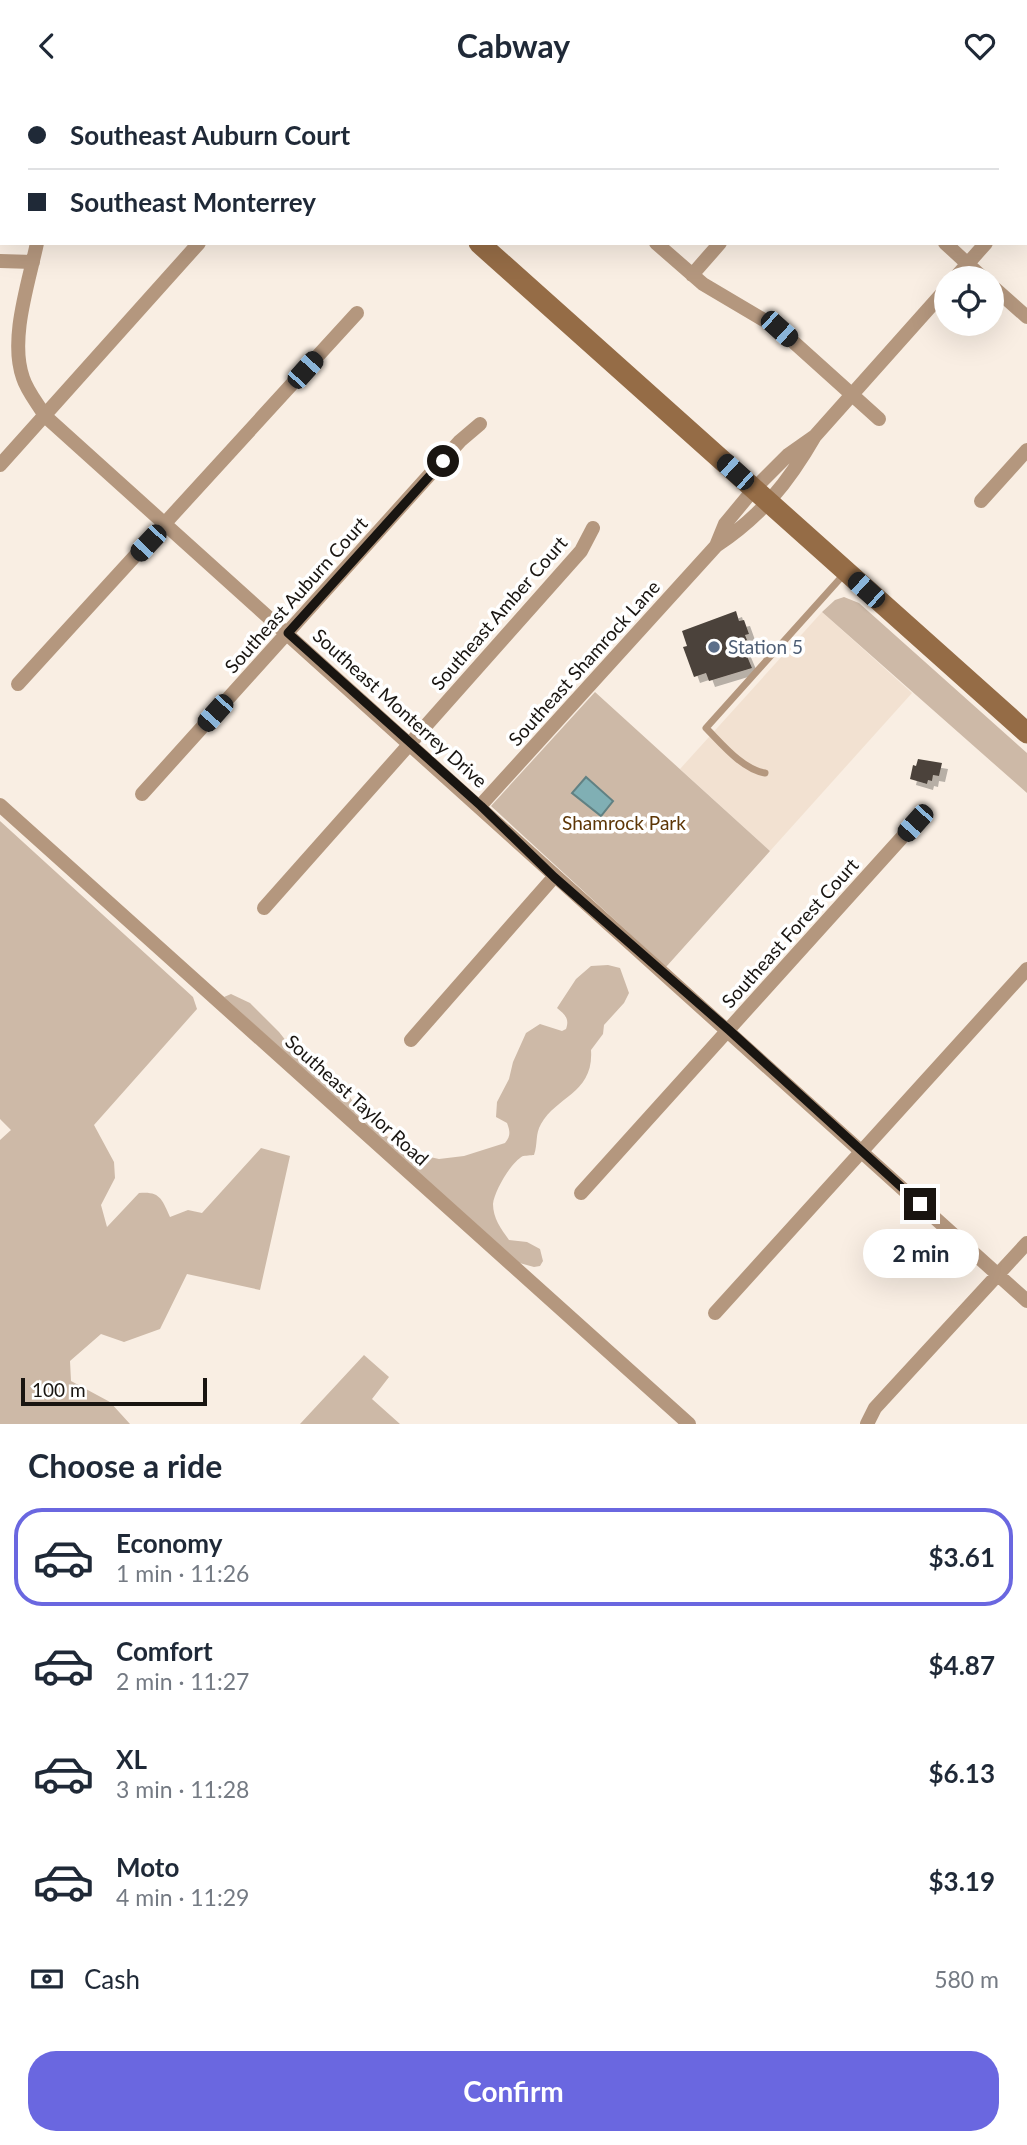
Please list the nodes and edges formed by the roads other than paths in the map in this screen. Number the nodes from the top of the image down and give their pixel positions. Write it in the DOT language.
graph roads {
  1 [pos="37,245"];
  2 [pos="196,245"];
  3 [pos="482,245"];
  4 [pos="658,245"];
  5 [pos="718,245"];
  6 [pos="947,245"];
  7 [pos="984,245"];
  8 [pos="0,261"];
  9 [pos="33,262"];
  10 [pos="968,264"];
  11 [pos="970,266"];
  12 [pos="692,275"];
  13 [pos="1004,297"];
  14 [pos="934,303"];
  15 [pos="356,313"];
  16 [pos="1027,317"];
  17 [pos="853,395"];
  18 [pos="45,416"];
  19 [pos="879,419"];
  20 [pos="480,424"];
  21 [pos="815,436"];
  22 [pos="1027,450"];
  23 [pos="0,465"];
  24 [pos="762,496"];
  25 [pos="981,501"];
  26 [pos="166,523"];
  27 [pos="593,529"];
  28 [pos="716,546"];
  29 [pos="846,572"];
  30 [pos="288,633"];
  31 [pos="18,684"];
  32 [pos="1027,733"];
  33 [pos="411,743"];
  34 [pos="765,773"];
  35 [pos="142,794"];
  36 [pos="0,805"];
  37 [pos="481,806"];
  38 [pos="915,823"];
  39 [pos="554,877"];
  40 [pos="264,908"];
  41 [pos="1027,969"];
  42 [pos="729,1030"];
  43 [pos="411,1039"];
  44 [pos="862,1150"];
  45 [pos="581,1193"];
  46 [pos="1027,1243"];
  47 [pos="998,1276"];
  48 [pos="1027,1301"];
  49 [pos="715,1313"];
  50 [pos="689,1424"];
  51 [pos="867,1424"];
  1 -- 9 [label="street, Southeast Monterrey Drive"];
  2 -- 18 [label="street"];
  3 -- 24 [label="main road"];
  4 -- 12 [label="street"];
  5 -- 12 [label="street"];
  6 -- 10 [label="street"];
  7 -- 10 [label="street"];
  8 -- 9 [label="street"];
  9 -- 18 [label="street, Southeast Monterrey Drive"];
  10 -- 11 [label="street"];
  12 -- 17 [label="street"];
  13 -- 16 [label="street"];
  14 -- 17 [label="street, Southeast Shamrock Lane"];
  15 -- 26 [label="street"];
  17 -- 19 [label="street"];
  17 -- 21 [label="street, Southeast Shamrock Lane"];
  18 -- 23 [label="street"];
  18 -- 26 [label="street, Southeast Monterrey Drive"];
  20 -- 30 [label="street, Southeast Auburn Court"];
  21 -- 24 [label="street, Southeast Shamrock Lane"];
  21 -- 24 [label="street, Southeast Shamrock Lane"];
  22 -- 25 [label="street"];
  24 -- 28 [label="street, Southeast Shamrock Lane"];
  24 -- 28 [label="street, Southeast Shamrock Lane"];
  24 -- 29 [label="main road"];
  26 -- 30 [label="street, Southeast Monterrey Drive"];
  26 -- 31 [label="street"];
  27 -- 33 [label="street, Southeast Amber Court"];
  28 -- 37 [label="street, Southeast Shamrock Lane"];
  29 -- 32 [label="main road"];
  29 -- 34 [label="lane"];
  30 -- 33 [label="street, Southeast Monterrey Drive"];
  30 -- 35 [label="street, Southeast Auburn Court"];
  33 -- 37 [label="street, Southeast Monterrey Drive"];
  33 -- 40 [label="street, Southeast Amber Court"];
  36 -- 50 [label="street, Southeast Taylor Road"];
  37 -- 39 [label="street, Southeast Monterrey Drive"];
  38 -- 42 [label="street, Southeast Forest Court"];
  39 -- 42 [label="street, Southeast Monterrey Drive"];
  39 -- 43 [label="street"];
  41 -- 44 [label="street"];
  42 -- 44 [label="street, Southeast Monterrey Drive"];
  42 -- 45 [label="street, Southeast Forest Court"];
  44 -- 47 [label="street, Southeast Monterrey Drive"];
  44 -- 49 [label="street"];
  46 -- 47 [label="street"];
  47 -- 48 [label="street, Southeast Monterrey Drive"];
  47 -- 51 [label="street"];
}
